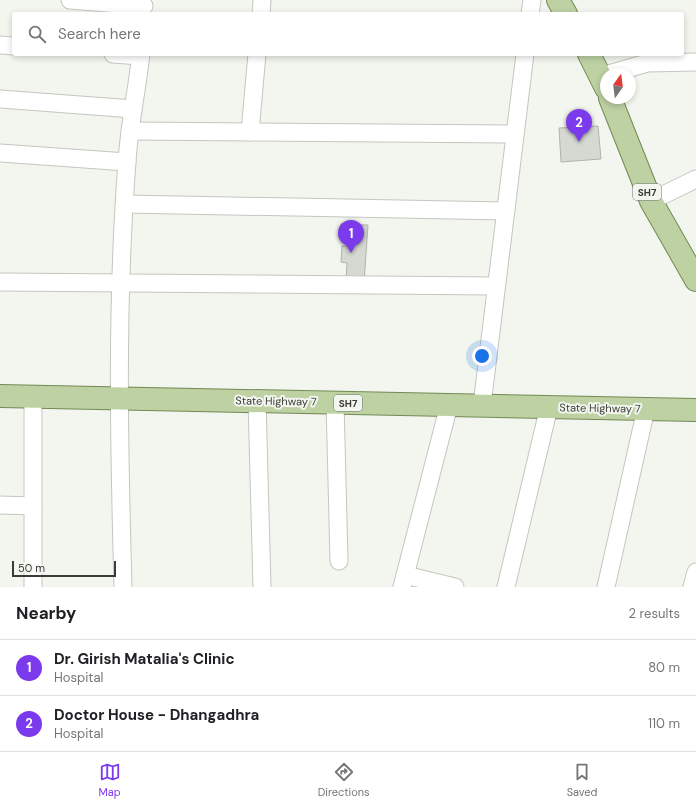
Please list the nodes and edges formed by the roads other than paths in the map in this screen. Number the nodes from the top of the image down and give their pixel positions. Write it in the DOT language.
graph roads {
  1 [pos="70,0"];
  2 [pos="262,0"];
  3 [pos="532,0"];
  4 [pos="558,0"];
  5 [pos="144,6"];
  6 [pos="261,12"];
  7 [pos="530,12"];
  8 [pos="565,12"];
  9 [pos="0,45"];
  10 [pos="12,46"];
  11 [pos="140,56"];
  12 [pos="257,56"];
  13 [pos="525,56"];
  14 [pos="590,56"];
  15 [pos="696,62"];
  16 [pos="632,68"];
  17 [pos="600,70"];
  18 [pos="0,99"];
  19 [pos="612,104"];
  20 [pos="133,109"];
  21 [pos="130,131"];
  22 [pos="250,132"];
  23 [pos="515,134"];
  24 [pos="0,153"];
  25 [pos="126,162"];
  26 [pos="696,178"];
  27 [pos="650,201"];
  28 [pos="125,204"];
  29 [pos="506,211"];
  30 [pos="691,258"];
  31 [pos="696,280"];
  32 [pos="0,282"];
  33 [pos="120,283"];
  34 [pos="496,286"];
  35 [pos="0,396"];
  36 [pos="33,396"];
  37 [pos="118,398"];
  38 [pos="257,401"];
  39 [pos="336,402"];
  40 [pos="449,405"];
  41 [pos="482,405"];
  42 [pos="549,407"];
  43 [pos="646,409"];
  44 [pos="696,410"];
  45 [pos="0,505"];
  46 [pos="33,506"];
  47 [pos="339,562"];
  48 [pos="696,572"];
  49 [pos="403,581"];
  50 [pos="34,587"];
  51 [pos="122,587"];
  52 [pos="262,587"];
  53 [pos="455,587"];
  54 [pos="506,587"];
  55 [pos="606,587"];
  56 [pos="692,587"];
  1 -- 5 [label="street"];
  2 -- 6 [label="street"];
  3 -- 7 [label="street"];
  4 -- 8 [label="main road"];
  9 -- 10 [label="street"];
  11 -- 20 [label="street"];
  12 -- 22 [label="street"];
  13 -- 23 [label="street"];
  14 -- 17 [label="main road"];
  15 -- 16 [label="street"];
  18 -- 20 [label="street"];
  19 -- 27 [label="main road, SH7"];
  20 -- 21 [label="street"];
  21 -- 22 [label="street"];
  21 -- 25 [label="street"];
  22 -- 23 [label="street"];
  23 -- 29 [label="street"];
  24 -- 25 [label="street"];
  25 -- 28 [label="street"];
  26 -- 27 [label="street"];
  27 -- 30 [label="main road, SH7"];
  28 -- 29 [label="street"];
  28 -- 33 [label="street"];
  29 -- 34 [label="street"];
  30 -- 31 [label="main road, SH7"];
  32 -- 33 [label="street"];
  33 -- 34 [label="street"];
  33 -- 37 [label="street"];
  34 -- 41 [label="street"];
  35 -- 36 [label="main road, State Highway 7 / SH7"];
  36 -- 37 [label="main road, State Highway 7 / SH7"];
  36 -- 46 [label="street"];
  37 -- 38 [label="main road, State Highway 7 / SH7"];
  37 -- 51 [label="street"];
  38 -- 39 [label="main road, State Highway 7 / SH7"];
  38 -- 52 [label="street"];
  39 -- 40 [label="main road, State Highway 7 / SH7"];
  39 -- 47 [label="street"];
  40 -- 41 [label="main road, State Highway 7 / SH7"];
  40 -- 49 [label="street"];
  41 -- 42 [label="main road, State Highway 7 / SH7"];
  42 -- 43 [label="main road, State Highway 7 / SH7"];
  42 -- 54 [label="street"];
  43 -- 44 [label="main road, State Highway 7 / SH7"];
  43 -- 55 [label="street"];
  45 -- 46 [label="street"];
  46 -- 50 [label="street"];
  48 -- 56 [label="street"];
  49 -- 53 [label="street"];
}
